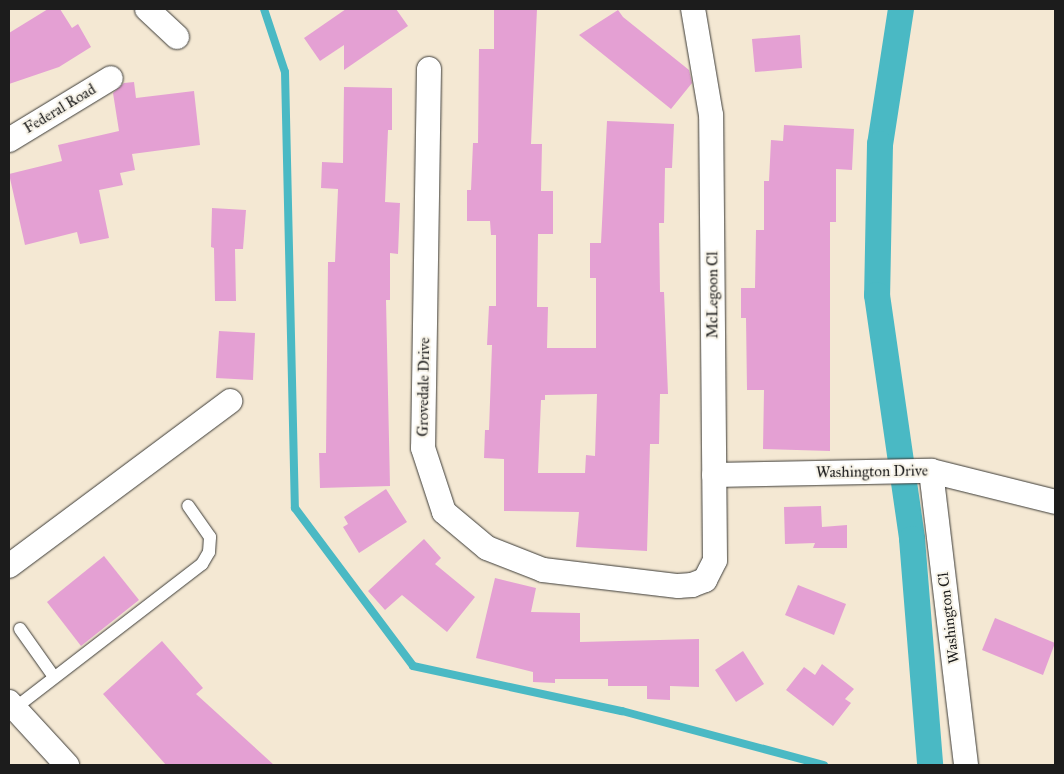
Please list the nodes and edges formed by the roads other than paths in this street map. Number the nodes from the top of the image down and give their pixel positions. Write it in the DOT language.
graph roads {
  1 [pos="147,9"];
  2 [pos="693,9"];
  3 [pos="177,37"];
  4 [pos="429,69"];
  5 [pos="111,78"];
  6 [pos="9,140"];
  7 [pos="230,401"];
  8 [pos="931,471"];
  9 [pos="714,475"];
  10 [pos="1055,502"];
  11 [pos="188,506"];
  12 [pos="9,566"];
  13 [pos="705,580"];
  14 [pos="20,629"];
  15 [pos="54,677"];
  16 [pos="12,705"];
  17 [pos="67,765"];
  18 [pos="966,765"];
  1 -- 3 [label="street"];
  2 -- 9 [label="street, McLegoon Cl"];
  4 -- 13 [label="street, Grovedale Drive"];
  5 -- 6 [label="street, Federal Road"];
  7 -- 12 [label="street"];
  8 -- 9 [label="street, Washington Drive"];
  8 -- 10 [label="street, Washington Drive"];
  8 -- 18 [label="street, Washington Cl"];
  9 -- 13 [label="street, McLegoon Cl"];
  11 -- 15 [label="lane"];
  14 -- 15 [label="lane"];
  15 -- 16 [label="lane"];
  16 -- 17 [label="street"];
}
